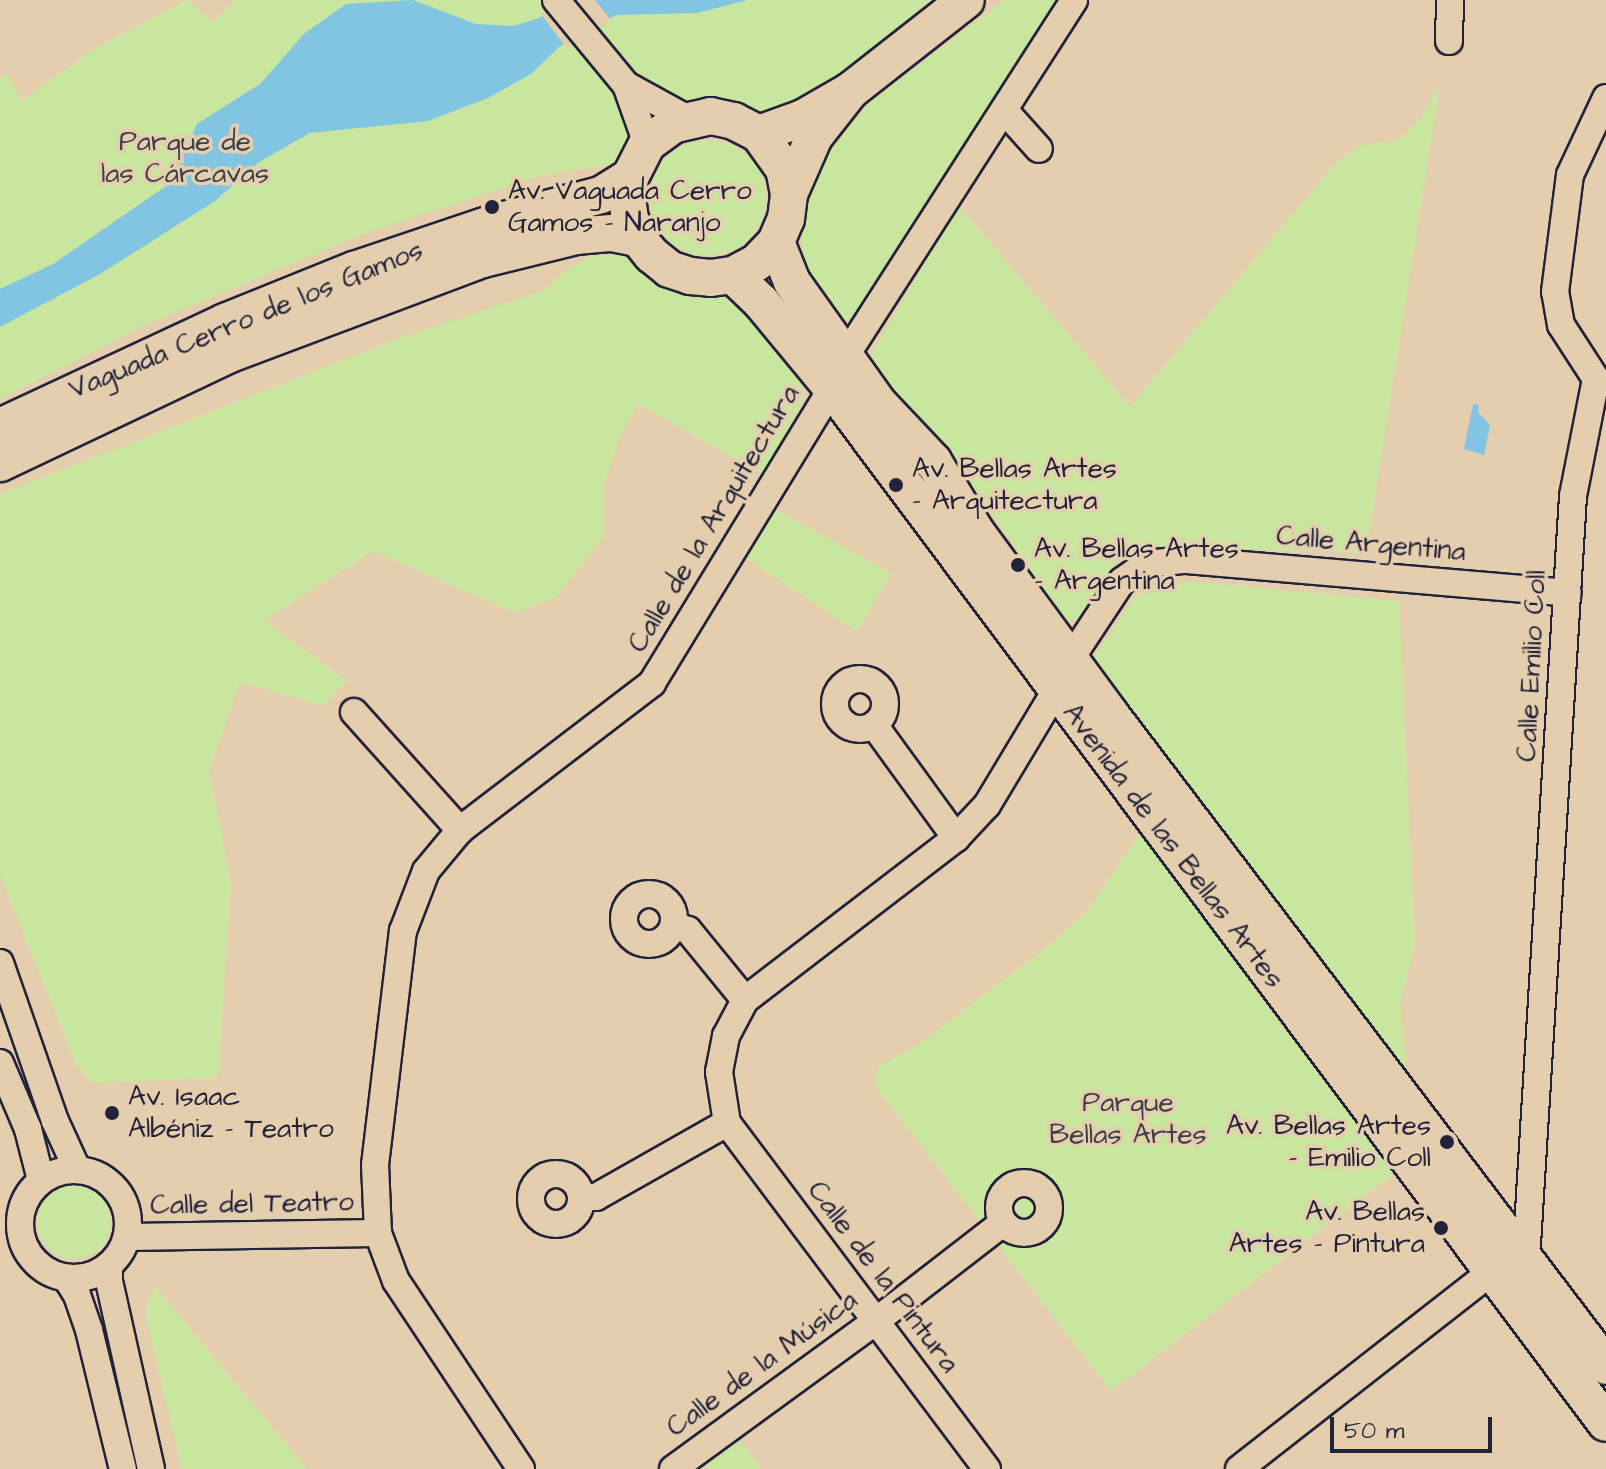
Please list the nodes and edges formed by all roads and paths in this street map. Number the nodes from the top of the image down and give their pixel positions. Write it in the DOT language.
graph roads {
  1 [pos="556,0"];
  2 [pos="966,0"];
  3 [pos="1074,0"];
  4 [pos="1450,0"];
  5 [pos="1449,41"];
  6 [pos="626,85"];
  7 [pos="850,91"];
  8 [pos="1606,98"];
  9 [pos="1004,110"];
  10 [pos="688,119"];
  11 [pos="759,134"];
  12 [pos="647,144"];
  13 [pos="1039,149"];
  14 [pos="630,177"];
  15 [pos="789,194"];
  16 [pos="638,238"];
  17 [pos="776,242"];
  18 [pos="733,275"];
  19 [pos="838,372"];
  20 [pos="1601,375"];
  21 [pos="0,427"];
  22 [pos="0,463"];
  23 [pos="1568,593"];
  24 [pos="1071,658"];
  25 [pos="1056,690"];
  26 [pos="354,712"];
  27 [pos="874,725"];
  28 [pos="460,830"];
  29 [pos="956,838"];
  30 [pos="674,925"];
  31 [pos="0,963"];
  32 [pos="745,1000"];
  33 [pos="0,1063"];
  34 [pos="727,1123"];
  35 [pos="77,1169"];
  36 [pos="41,1180"];
  37 [pos="582,1197"];
  38 [pos="10,1222"];
  39 [pos="1003,1223"];
  40 [pos="378,1233"];
  41 [pos="127,1237"];
  42 [pos="0,1251"];
  43 [pos="30,1258"];
  44 [pos="1505,1263"];
  45 [pos="109,1267"];
  46 [pos="67,1279"];
  47 [pos="876,1321"];
  48 [pos="1592,1337"];
  49 [pos="1606,1366"];
  50 [pos="1606,1423"];
  51 [pos="123,1469"];
  52 [pos="151,1469"];
  53 [pos="521,1469"];
  54 [pos="673,1469"];
  55 [pos="987,1469"];
  56 [pos="1239,1469"];
  1 -- 6 [label="street"];
  2 -- 7 [label="street"];
  3 -- 9 [label="street, Calle de la Arquitectura"];
  4 -- 5 [label="street"];
  6 -- 10 [label="street"];
  6 -- 12 [label="street"];
  7 -- 11 [label="street"];
  7 -- 15 [label="street"];
  8 -- 20 [label="street, Calle Emilio Coll"];
  9 -- 13 [label="street"];
  9 -- 19 [label="street, Calle de la Arquitectura"];
  10 -- 11 [label="street"];
  10 -- 12 [label="street"];
  11 -- 15 [label="street"];
  12 -- 14 [label="street"];
  14 -- 16 [label="street"];
  14 -- 21 [label="street, Vaguada Cerro de los Gamos"];
  15 -- 17 [label="street"];
  16 -- 18 [label="street"];
  16 -- 22 [label="street, Vaguada Cerro de los Gamos"];
  17 -- 18 [label="street"];
  17 -- 19 [label="street, Avenida de las Bellas Artes"];
  18 -- 19 [label="street, Avenida de las Bellas Artes"];
  19 -- 24 [label="street, Avenida de las Bellas Artes"];
  19 -- 25 [label="street, Avenida de las Bellas Artes"];
  19 -- 28 [label="street, Calle de la Arquitectura"];
  20 -- 23 [label="street, Calle Emilio Coll"];
  23 -- 24 [label="street, Calle Argentina"];
  23 -- 44 [label="street, Calle Emilio Coll"];
  24 -- 25 [label="street, Calle de la Pintura"];
  24 -- 44 [label="street, Avenida de las Bellas Artes"];
  25 -- 29 [label="street, Calle de la Pintura"];
  25 -- 44 [label="street, Avenida de las Bellas Artes"];
  26 -- 28 [label="street"];
  27 -- 29 [label="street"];
  28 -- 40 [label="street, Calle de la Arquitectura"];
  29 -- 32 [label="street, Calle de la Pintura"];
  30 -- 32 [label="street"];
  31 -- 35 [label="street"];
  32 -- 34 [label="street, Calle de la Pintura"];
  33 -- 36 [label="street"];
  34 -- 37 [label="street"];
  34 -- 47 [label="street, Calle de la Pintura"];
  35 -- 36 [label="street"];
  35 -- 41 [label="street"];
  36 -- 38 [label="street"];
  38 -- 43 [label="street"];
  39 -- 47 [label="street, Calle de la Música"];
  40 -- 41 [label="street, Calle del Teatro"];
  40 -- 53 [label="street, Calle de la Arquitectura"];
  41 -- 45 [label="street"];
  42 -- 43 [label="street"];
  43 -- 46 [label="street"];
  44 -- 48 [label="street, Avenida de las Bellas Artes"];
  44 -- 50 [label="street, Avenida de las Bellas Artes"];
  44 -- 56 [label="street"];
  45 -- 46 [label="street"];
  45 -- 52 [label="street"];
  46 -- 51 [label="street"];
  47 -- 54 [label="street, Calle de la Música"];
  47 -- 55 [label="street, Calle de la Pintura"];
  48 -- 49 [label="street, Avenida de las Bellas Artes"];
}
